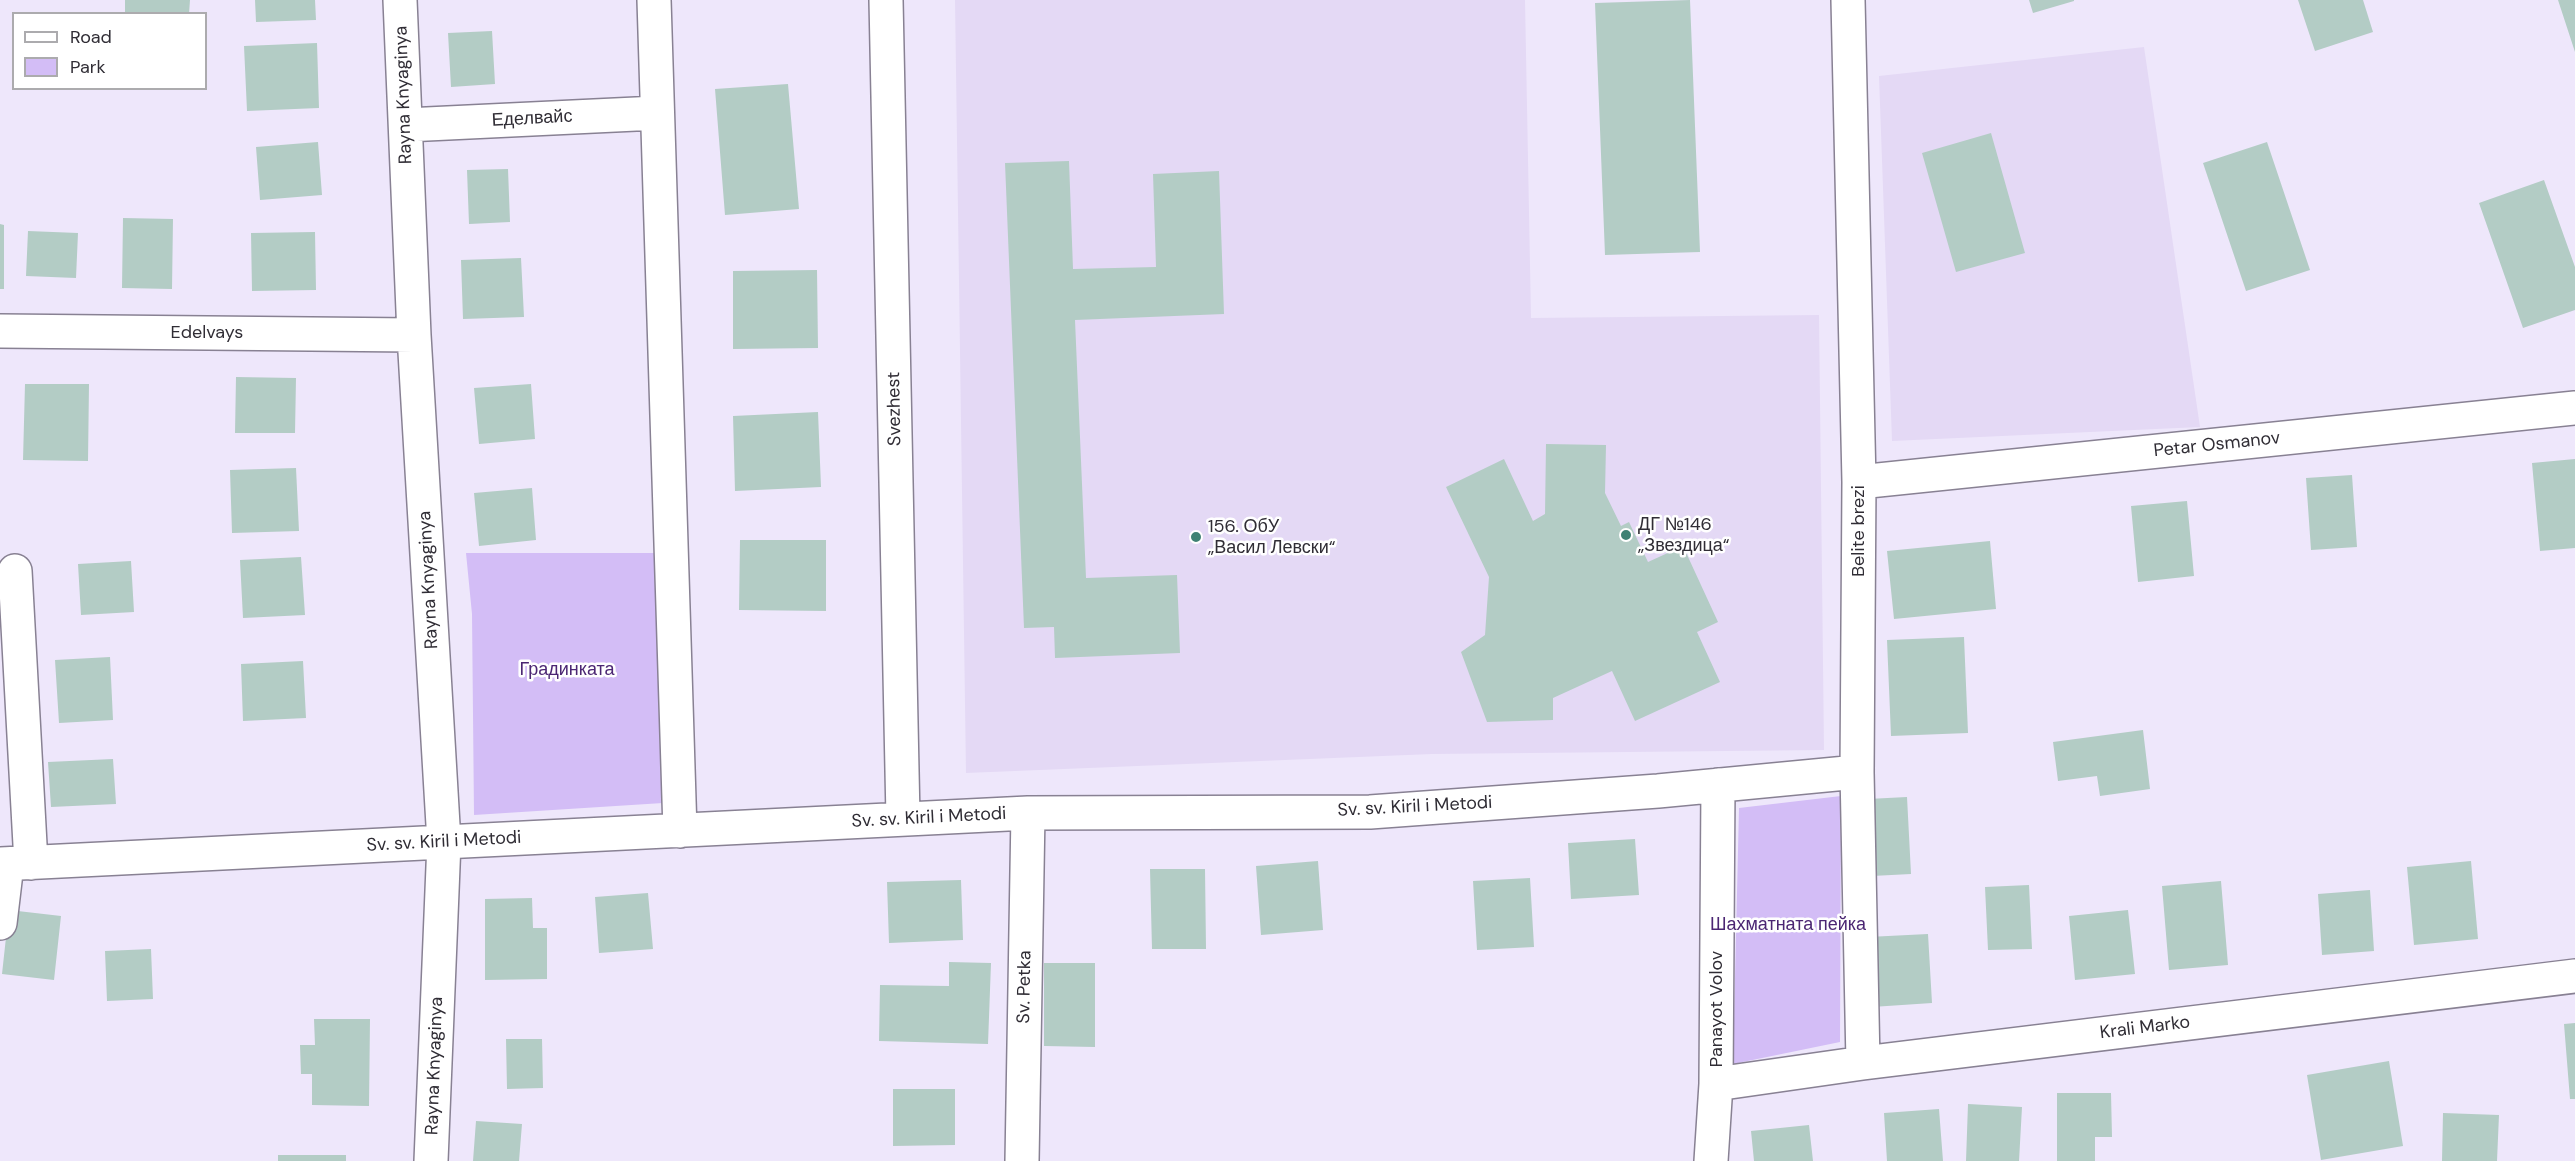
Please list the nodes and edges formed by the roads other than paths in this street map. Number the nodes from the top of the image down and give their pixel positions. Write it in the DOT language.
graph roads {
  1 [pos="400,0"];
  2 [pos="654,0"];
  3 [pos="886,0"];
  4 [pos="1848,0"];
  5 [pos="657,113"];
  6 [pos="406,125"];
  7 [pos="0,331"];
  8 [pos="414,334"];
  9 [pos="2575,408"];
  10 [pos="1859,482"];
  11 [pos="15,571"];
  12 [pos="1857,772"];
  13 [pos="1718,785"];
  14 [pos="1028,813"];
  15 [pos="903,818"];
  16 [pos="680,831"];
  17 [pos="444,842"];
  18 [pos="13,864"];
  19 [pos="0,923"];
  20 [pos="2575,976"];
  21 [pos="1863,1063"];
  22 [pos="1716,1084"];
  23 [pos="431,1161"];
  24 [pos="1022,1161"];
  25 [pos="1711,1161"];
  1 -- 6 [label="street, Rayna Knyaginya"];
  2 -- 5 [label="street"];
  3 -- 15 [label="street, Svezhest"];
  4 -- 10 [label="street, Belite brezi"];
  5 -- 6 [label="street, Еделвайс"];
  5 -- 16 [label="street"];
  6 -- 8 [label="street, Rayna Knyaginya"];
  7 -- 8 [label="street, Edelvays"];
  8 -- 17 [label="street, Rayna Knyaginya"];
  9 -- 10 [label="street, Petar Osmanov"];
  10 -- 12 [label="street, Belite brezi"];
  11 -- 18 [label="street"];
  12 -- 13 [label="street, Sv. sv. Kiril i Metodi"];
  12 -- 21 [label="street, Belite brezi"];
  13 -- 14 [label="street, Sv. sv. Kiril i Metodi"];
  13 -- 22 [label="street, Panayot Volov"];
  14 -- 15 [label="street, Sv. sv. Kiril i Metodi"];
  14 -- 24 [label="street, Sv. Petka"];
  15 -- 16 [label="street, Sv. sv. Kiril i Metodi"];
  16 -- 17 [label="street, Sv. sv. Kiril i Metodi"];
  17 -- 18 [label="street, Sv. sv. Kiril i Metodi"];
  17 -- 23 [label="street, Rayna Knyaginya"];
  18 -- 19 [label="street"];
  20 -- 21 [label="street, Krali Marko"];
  21 -- 22 [label="street, Krali Marko"];
  22 -- 25 [label="street, Panayot Volov"];
}
